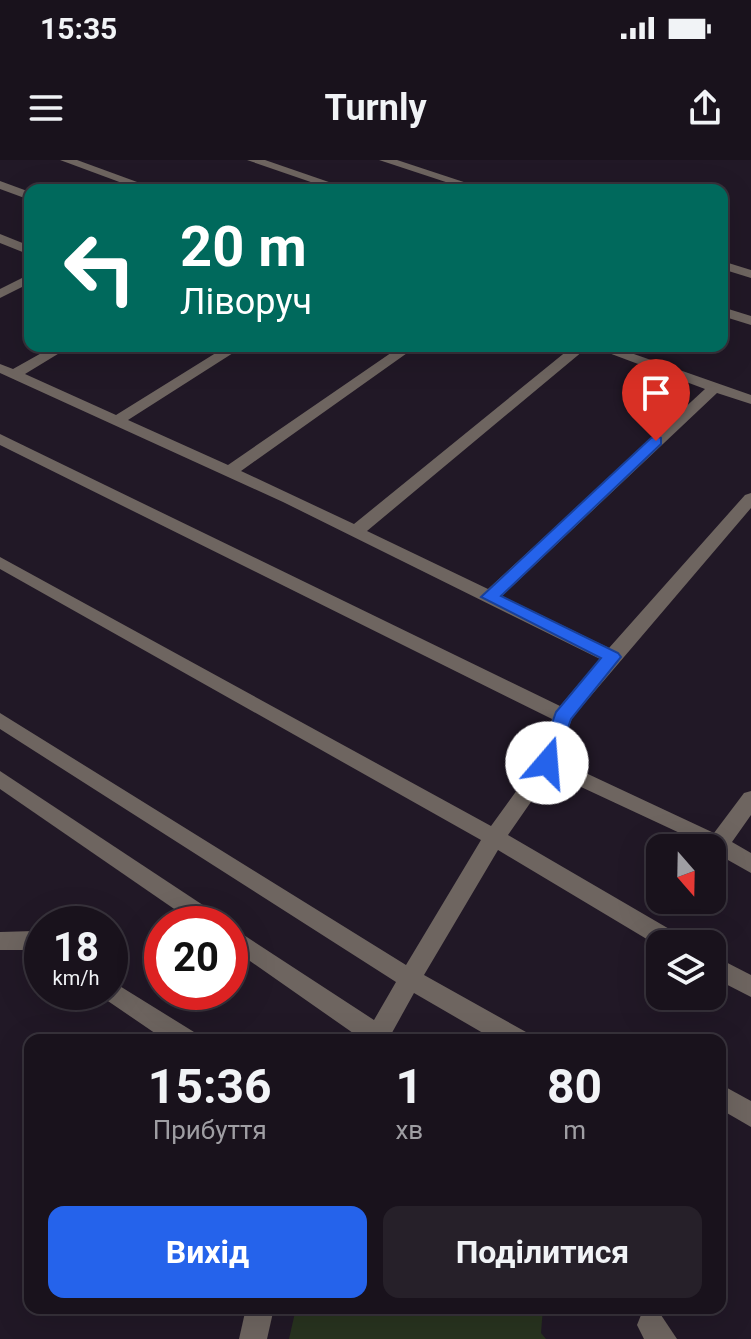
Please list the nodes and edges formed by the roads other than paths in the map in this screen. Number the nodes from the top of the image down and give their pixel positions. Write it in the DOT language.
graph roads {
  1 [pos="66,160"];
  2 [pos="253,160"];
  3 [pos="385,160"];
  4 [pos="136,184"];
  5 [pos="327,184"];
  6 [pos="463,184"];
  7 [pos="0,185"];
  8 [pos="24,194"];
  9 [pos="0,238"];
  10 [pos="24,248"];
  11 [pos="728,267"];
  12 [pos="751,274"];
  13 [pos="24,281"];
  14 [pos="0,294"];
  15 [pos="728,313"];
  16 [pos="751,321"];
  17 [pos="50,352"];
  18 [pos="227,352"];
  19 [pos="401,352"];
  20 [pos="575,352"];
  21 [pos="614,352"];
  22 [pos="7,371"];
  23 [pos="715,387"];
  24 [pos="751,400"];
  25 [pos="116,421"];
  26 [pos="0,439"];
  27 [pos="229,472"];
  28 [pos="751,498"];
  29 [pos="355,532"];
  30 [pos="0,562"];
  31 [pos="490,597"];
  32 [pos="612,657"];
  33 [pos="563,716"];
  34 [pos="0,720"];
  35 [pos="547,763"];
  36 [pos="0,779"];
  37 [pos="751,799"];
  38 [pos="697,834"];
  39 [pos="725,834"];
  40 [pos="495,838"];
  41 [pos="726,849"];
  42 [pos="751,864"];
  43 [pos="187,906"];
  44 [pos="651,930"];
  45 [pos="24,940"];
  46 [pos="0,941"];
  47 [pos="248,948"];
  48 [pos="726,973"];
  49 [pos="410,979"];
  50 [pos="751,987"];
  51 [pos="128,1002"];
  52 [pos="176,1034"];
  53 [pos="371,1034"];
  54 [pos="379,1034"];
  55 [pos="506,1034"];
  56 [pos="726,1099"];
  57 [pos="751,1115"];
  58 [pos="259,1314"];
  59 [pos="253,1339"];
  1 -- 4 [label="lane"];
  2 -- 5 [label="lane"];
  3 -- 6 [label="lane"];
  7 -- 8 [label="lane"];
  9 -- 10 [label="lane"];
  11 -- 12 [label="lane"];
  13 -- 14 [label="lane"];
  15 -- 16 [label="lane"];
  17 -- 22 [label="lane"];
  18 -- 25 [label="lane"];
  19 -- 27 [label="lane"];
  20 -- 29 [label="lane"];
  21 -- 23 [label="lane"];
  22 -- 25 [label="lane"];
  23 -- 24 [label="lane"];
  23 -- 31 [label="lane"];
  25 -- 27 [label="lane"];
  26 -- 33 [label="lane"];
  27 -- 29 [label="lane"];
  28 -- 32 [label="lane"];
  29 -- 31 [label="lane"];
  30 -- 40 [label="lane"];
  31 -- 32 [label="lane"];
  32 -- 33 [label="lane"];
  33 -- 35 [label="lane"];
  34 -- 49 [label="lane"];
  35 -- 38 [label="lane"];
  35 -- 40 [label="lane"];
  36 -- 43 [label="lane"];
  37 -- 39 [label="lane"];
  40 -- 44 [label="lane"];
  40 -- 49 [label="lane"];
  41 -- 42 [label="lane"];
  45 -- 46 [label="lane"];
  47 -- 53 [label="lane"];
  48 -- 50 [label="lane"];
  49 -- 54 [label="lane"];
  49 -- 55 [label="lane"];
  51 -- 52 [label="lane"];
  56 -- 57 [label="lane"];
  58 -- 59 [label="lane"];
}
